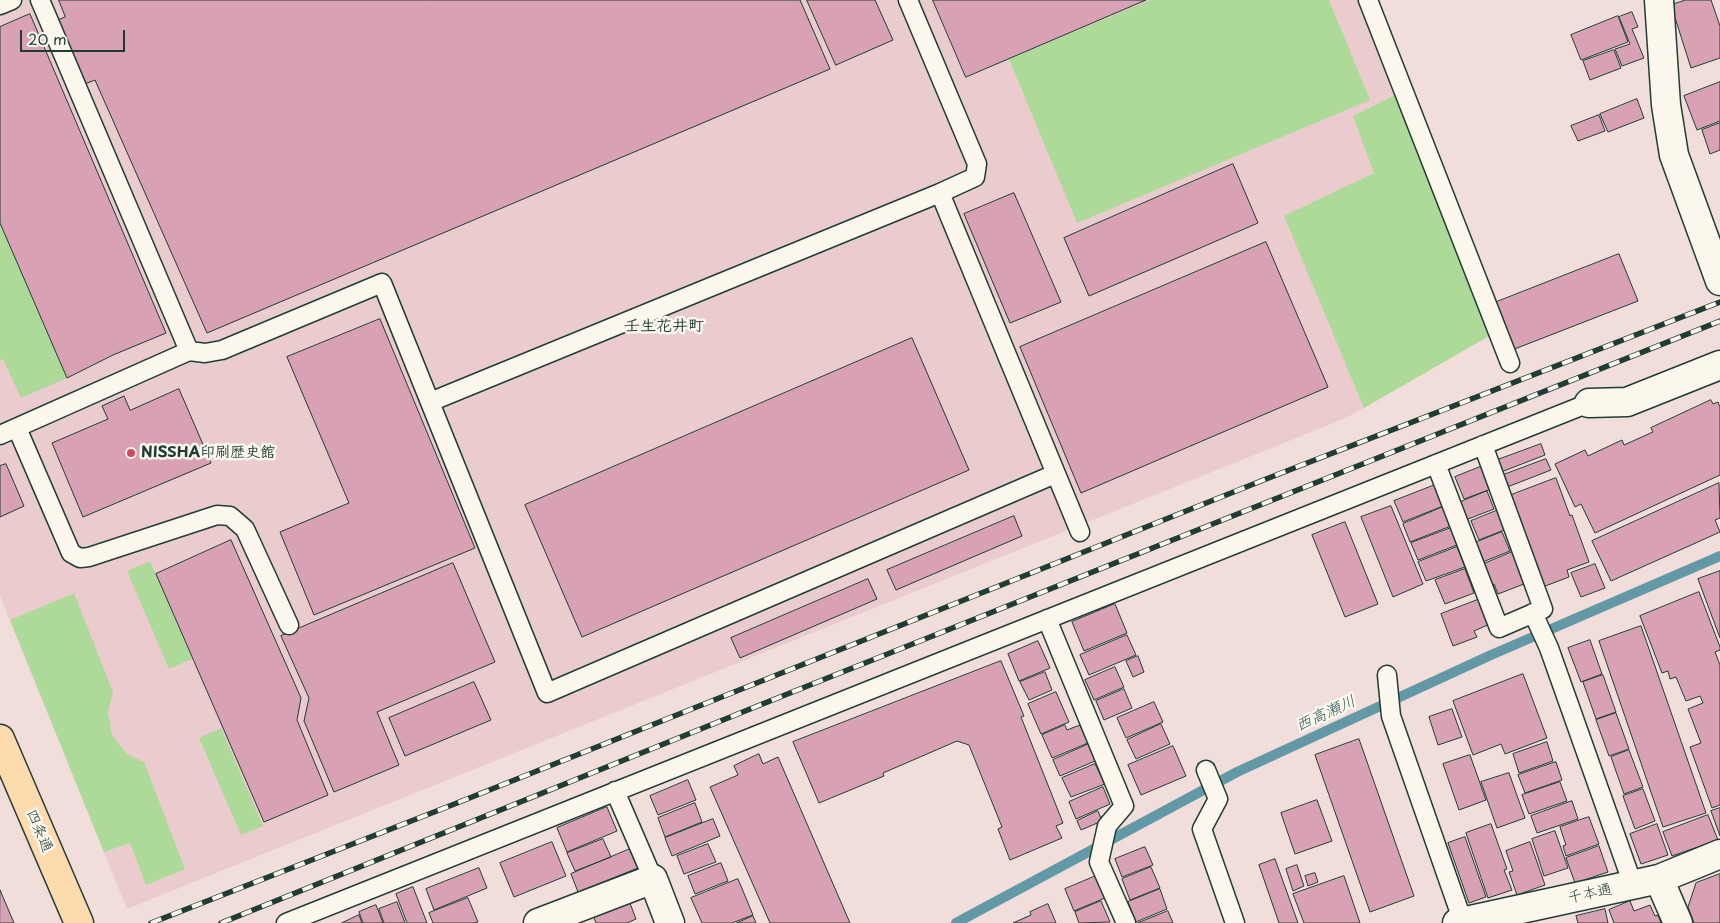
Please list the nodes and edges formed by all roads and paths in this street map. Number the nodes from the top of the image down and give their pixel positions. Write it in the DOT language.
graph roads {
  1 [pos="12,0"];
  2 [pos="40,0"];
  3 [pos="908,0"];
  4 [pos="1368,0"];
  5 [pos="1659,0"];
  6 [pos="0,5"];
  7 [pos="940,193"];
  8 [pos="1720,281"];
  9 [pos="189,351"];
  10 [pos="1510,363"];
  11 [pos="1720,365"];
  12 [pos="430,402"];
  13 [pos="1589,402"];
  14 [pos="17,428"];
  15 [pos="0,435"];
  16 [pos="1483,445"];
  17 [pos="1436,464"];
  18 [pos="1055,474"];
  19 [pos="1080,532"];
  20 [pos="1535,617"];
  21 [pos="1047,619"];
  22 [pos="289,625"];
  23 [pos="1387,675"];
  24 [pos="0,739"];
  25 [pos="1206,770"];
  26 [pos="615,792"];
  27 [pos="1720,854"];
  28 [pos="653,879"];
  29 [pos="1646,882"];
  30 [pos="1460,922"];
  31 [pos="79,923"];
  32 [pos="286,923"];
  33 [pos="538,923"];
  34 [pos="670,923"];
  35 [pos="1126,923"];
  36 [pos="1236,923"];
  37 [pos="1678,923"];
  1 -- 6 [label="lane"];
  2 -- 9 [label="lane"];
  3 -- 7 [label="lane"];
  4 -- 10 [label="lane"];
  5 -- 8 [label="street"];
  7 -- 12 [label="lane"];
  7 -- 18 [label="lane"];
  9 -- 12 [label="lane"];
  9 -- 14 [label="lane"];
  11 -- 13 [label="street"];
  12 -- 18 [label="lane"];
  13 -- 16 [label="lane"];
  14 -- 15 [label="lane"];
  14 -- 22 [label="lane"];
  16 -- 17 [label="lane"];
  16 -- 20 [label="lane"];
  17 -- 20 [label="lane"];
  17 -- 21 [label="lane"];
  18 -- 19 [label="lane"];
  20 -- 29 [label="lane"];
  21 -- 26 [label="lane"];
  21 -- 35 [label="lane"];
  23 -- 30 [label="lane"];
  24 -- 31 [label="main road, 四条通"];
  25 -- 36 [label="lane"];
  26 -- 28 [label="lane"];
  26 -- 32 [label="lane"];
  27 -- 29 [label="street, 千本通"];
  28 -- 33 [label="street"];
  28 -- 34 [label="street"];
  29 -- 30 [label="street, 千本通"];
  29 -- 37 [label="street"];
}
